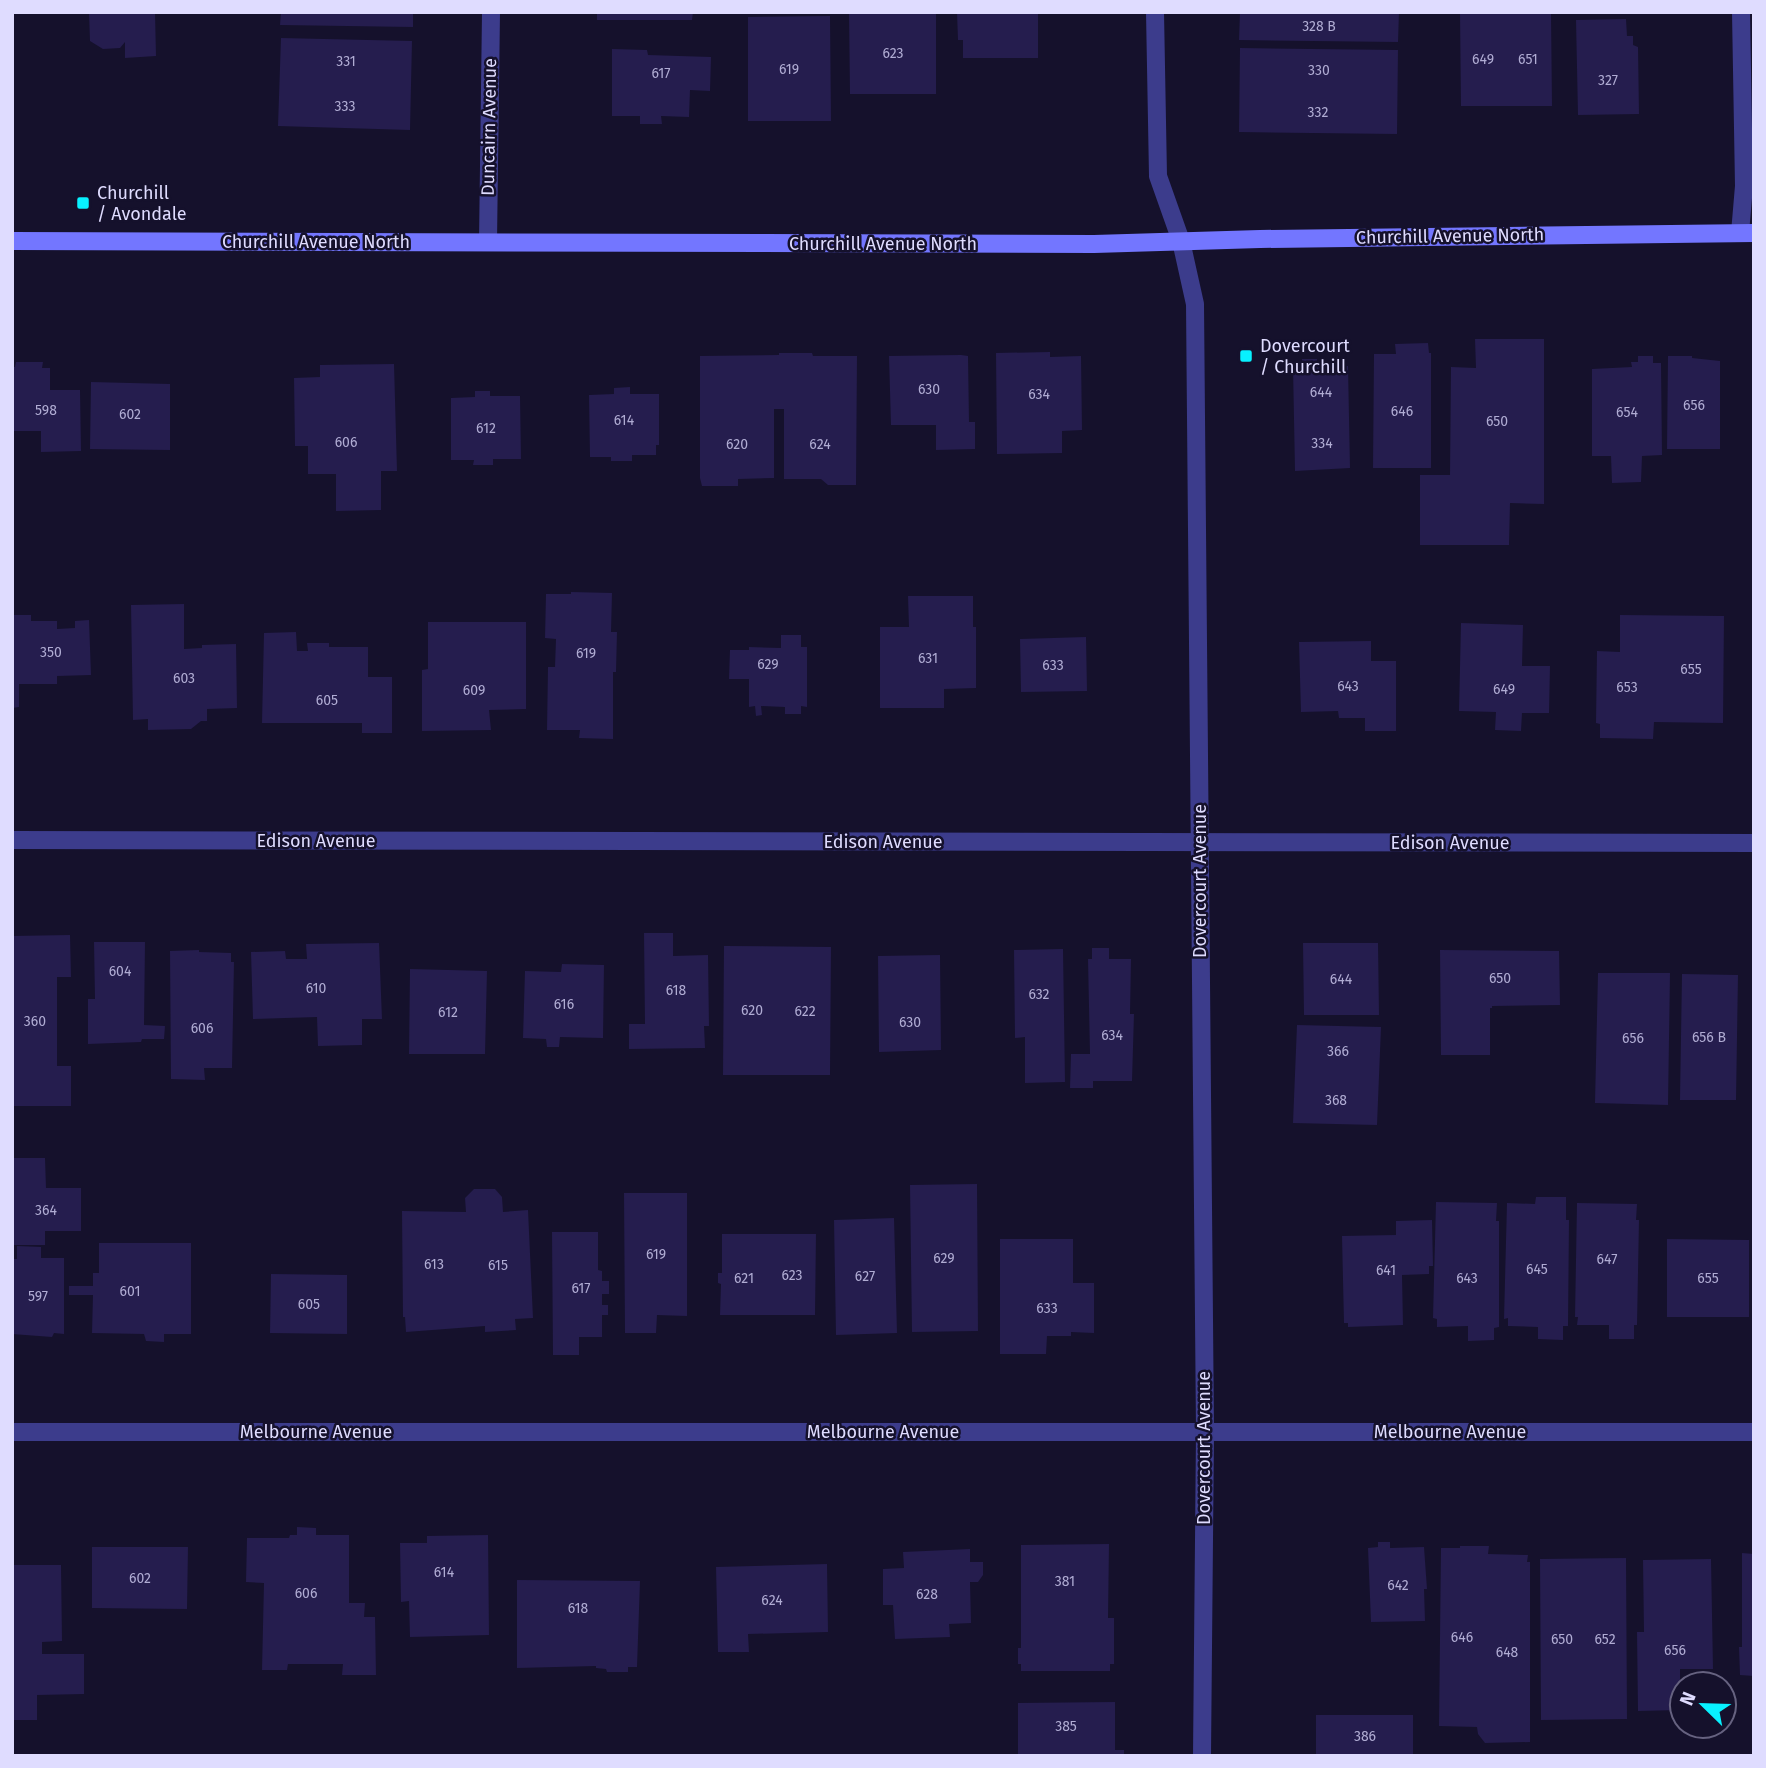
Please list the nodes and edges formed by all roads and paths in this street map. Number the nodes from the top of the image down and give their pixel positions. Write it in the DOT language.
graph roads {
  1 [pos="491,12"];
  2 [pos="1155,12"];
  3 [pos="1741,12"];
  4 [pos="1747,233"];
  5 [pos="12,241"];
  6 [pos="1181,241"];
  7 [pos="488,242"];
  8 [pos="12,840"];
  9 [pos="1199,842"];
  10 [pos="1754,843"];
  11 [pos="12,1432"];
  12 [pos="1205,1432"];
  13 [pos="1754,1432"];
  14 [pos="1202,1756"];
  1 -- 7 [label="street, Duncairn Avenue"];
  2 -- 6 [label="street, Dovercourt Avenue"];
  3 -- 4 [label="street"];
  4 -- 6 [label="main road, Churchill Avenue North"];
  5 -- 7 [label="main road, Churchill Avenue North"];
  6 -- 7 [label="main road, Churchill Avenue North"];
  6 -- 9 [label="street, Dovercourt Avenue"];
  8 -- 9 [label="street, Edison Avenue"];
  9 -- 10 [label="street, Edison Avenue"];
  9 -- 12 [label="street, Dovercourt Avenue"];
  11 -- 12 [label="street, Melbourne Avenue"];
  12 -- 13 [label="street, Melbourne Avenue"];
  12 -- 14 [label="street, Dovercourt Avenue"];
}
